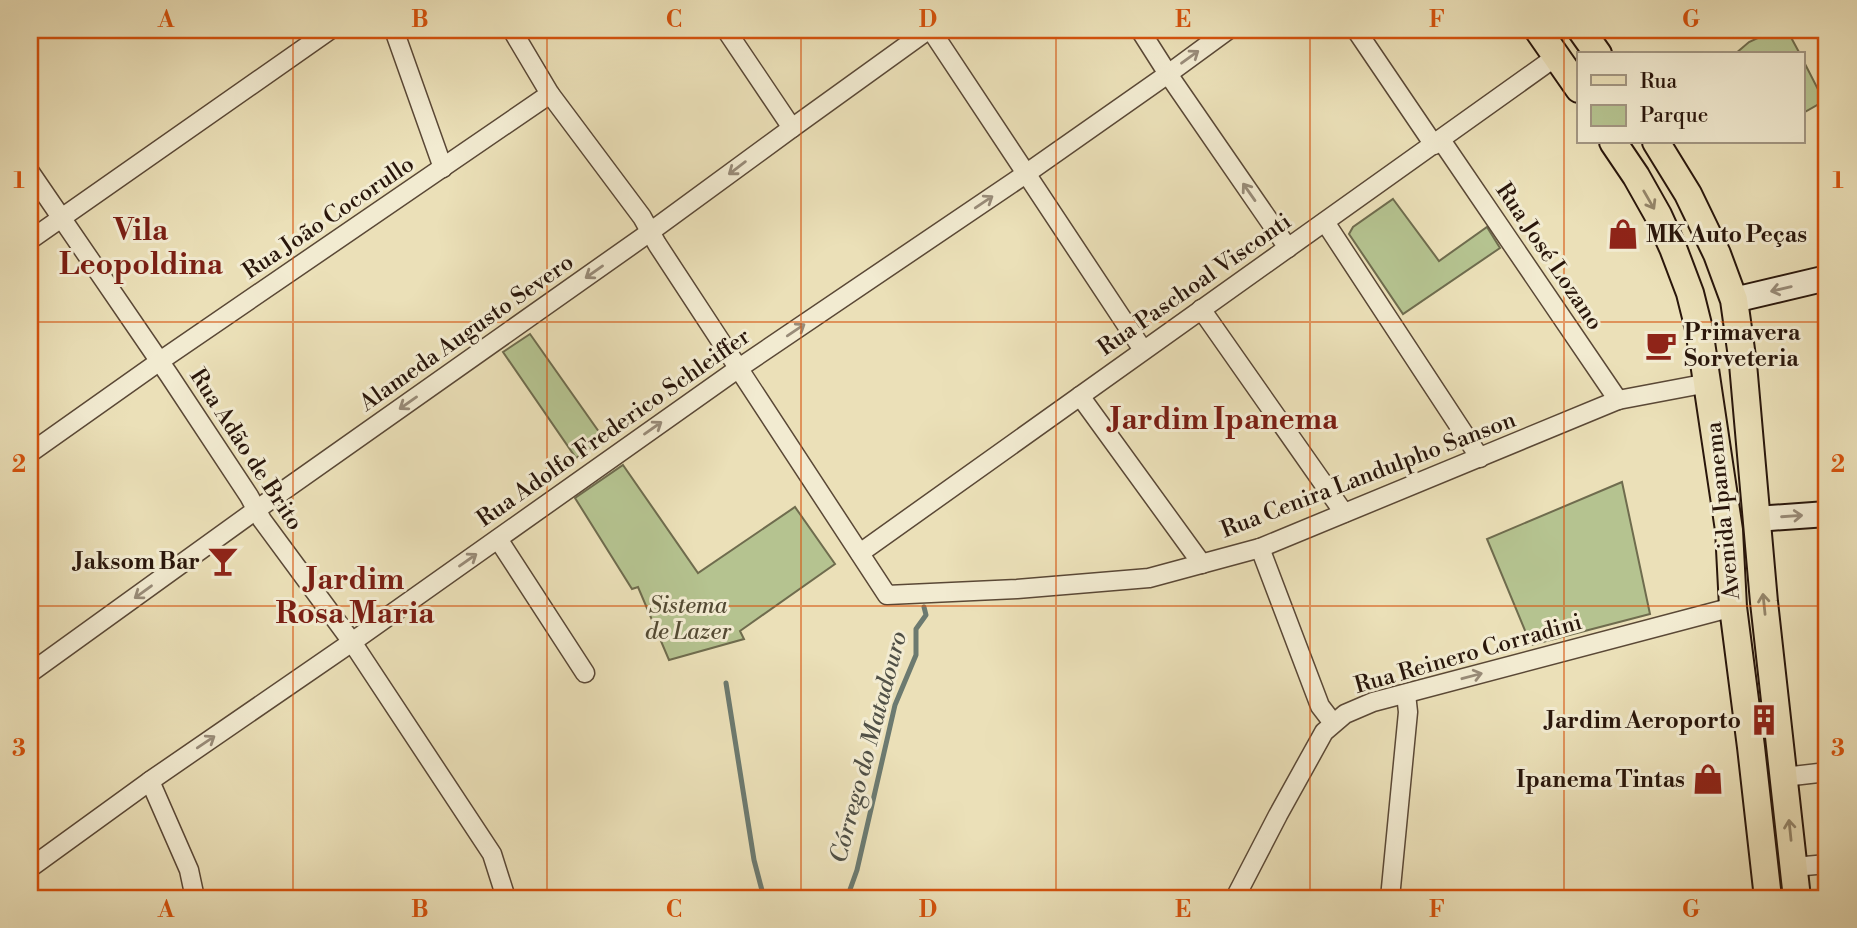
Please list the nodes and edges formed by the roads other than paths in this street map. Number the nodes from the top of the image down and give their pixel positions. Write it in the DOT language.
graph roads {
  1 [pos="330,30"];
  2 [pos="394,30"];
  3 [pos="512,30"];
  4 [pos="726,30"];
  5 [pos="930,30"];
  6 [pos="1140,30"];
  7 [pos="1228,30"];
  8 [pos="1356,30"];
  9 [pos="1538,30"];
  10 [pos="1581,30"];
  11 [pos="1597,52"];
  12 [pos="1557,56"];
  13 [pos="1168,74"];
  14 [pos="1577,86"];
  15 [pos="550,94"];
  16 [pos="792,128"];
  17 [pos="1437,142"];
  18 [pos="1614,144"];
  19 [pos="1664,145"];
  20 [pos="443,168"];
  21 [pos="30,172"];
  22 [pos="1027,173"];
  23 [pos="61,218"];
  24 [pos="1325,222"];
  25 [pos="650,232"];
  26 [pos="30,240"];
  27 [pos="1288,248"];
  28 [pos="1827,278"];
  29 [pos="1734,300"];
  30 [pos="1201,309"];
  31 [pos="1699,329"];
  32 [pos="1143,350"];
  33 [pos="160,361"];
  34 [pos="739,368"];
  35 [pos="1707,383"];
  36 [pos="1080,396"];
  37 [pos="1618,400"];
  38 [pos="30,453"];
  39 [pos="1480,458"];
  40 [pos="257,510"];
  41 [pos="1344,513"];
  42 [pos="1827,514"];
  43 [pos="1756,519"];
  44 [pos="498,539"];
  45 [pos="1261,548"];
  46 [pos="860,553"];
  47 [pos="1202,564"];
  48 [pos="1733,607"];
  49 [pos="352,642"];
  50 [pos="30,673"];
  51 [pos="585,673"];
  52 [pos="1406,694"];
  53 [pos="1333,723"];
  54 [pos="1827,772"];
  55 [pos="1784,777"];
  56 [pos="150,781"];
  57 [pos="1827,864"];
  58 [pos="1794,867"];
  59 [pos="30,868"];
  60 [pos="195,898"];
  61 [pos="506,898"];
  62 [pos="1235,898"];
  63 [pos="1390,898"];
  64 [pos="1768,898"];
  65 [pos="1797,898"];
  1 -- 23 [label="street"];
  2 -- 20 [label="street"];
  3 -- 15 [label="street, Rua Cenira Landulpho Sanson"];
  4 -- 16 [label="street"];
  5 -- 16 [label="street, Alameda Augusto Severo"];
  5 -- 22 [label="street"];
  6 -- 13 [label="street"];
  13 -- 7 [label="street, Rua Adolfo Frederico Schleiffer, one-way"];
  8 -- 17 [label="street, Rua José Lozano"];
  9 -- 12 [label="main road"];
  10 -- 11 [label="main road"];
  12 -- 14 [label="main road"];
  12 -- 17 [label="street, Rua Paschoal Visconti"];
  13 -- 22 [label="street, Rua Adolfo Frederico Schleiffer"];
  27 -- 13 [label="street, one-way"];
  15 -- 20 [label="street, Rua João Cocorullo"];
  15 -- 25 [label="street, Rua Cenira Landulpho Sanson"];
  16 -- 25 [label="street, Alameda Augusto Severo, one-way"];
  17 -- 24 [label="street, Rua Paschoal Visconti"];
  17 -- 37 [label="street, Rua José Lozano"];
  18 -- 31 [label="main road, Avenida Ipanema, one-way"];
  19 -- 29 [label="main road, Avenida Ipanema"];
  20 -- 33 [label="street, Rua João Cocorullo"];
  21 -- 23 [label="street, Rua Adão de Brito"];
  22 -- 32 [label="street"];
  34 -- 22 [label="street, Rua Adolfo Frederico Schleiffer, one-way"];
  23 -- 26 [label="street"];
  23 -- 33 [label="street, Rua Adão de Brito"];
  24 -- 27 [label="street, Rua Paschoal Visconti"];
  24 -- 39 [label="street"];
  25 -- 34 [label="street, Rua Cenira Landulpho Sanson"];
  25 -- 40 [label="street, Alameda Augusto Severo, one-way"];
  27 -- 30 [label="street, Rua Paschoal Visconti"];
  28 -- 29 [label="main road, one-way"];
  29 -- 31 [label="main road"];
  29 -- 43 [label="main road, Avenida Ipanema"];
  30 -- 32 [label="street, Rua Paschoal Visconti"];
  30 -- 41 [label="street"];
  31 -- 35 [label="main road, Avenida Ipanema"];
  32 -- 36 [label="street, Rua Paschoal Visconti"];
  33 -- 38 [label="street, Rua João Cocorullo"];
  33 -- 40 [label="street, Rua Adão de Brito"];
  44 -- 34 [label="street, Rua Adolfo Frederico Schleiffer, one-way"];
  34 -- 46 [label="street, Rua Cenira Landulpho Sanson"];
  35 -- 37 [label="street, Rua Cenira Landulpho Sanson"];
  35 -- 48 [label="main road, Avenida Ipanema"];
  36 -- 46 [label="street, Rua Paschoal Visconti"];
  36 -- 47 [label="street"];
  37 -- 39 [label="street, Rua Cenira Landulpho Sanson"];
  39 -- 41 [label="street, Rua Cenira Landulpho Sanson"];
  40 -- 49 [label="street, Rua Adão de Brito"];
  40 -- 50 [label="street, Alameda Augusto Severo, one-way"];
  41 -- 45 [label="street, Rua Cenira Landulpho Sanson"];
  43 -- 42 [label="main road, one-way"];
  55 -- 43 [label="main road, Avenida Ipanema, one-way"];
  49 -- 44 [label="street, Rua Adolfo Frederico Schleiffer, one-way"];
  44 -- 51 [label="street"];
  45 -- 47 [label="street, Rua Cenira Landulpho Sanson"];
  45 -- 53 [label="street"];
  46 -- 47 [label="street, Rua Cenira Landulpho Sanson"];
  52 -- 48 [label="street, Rua Reinero Corradini, one-way"];
  48 -- 64 [label="main road, Avenida Ipanema"];
  56 -- 49 [label="street, Rua Adolfo Frederico Schleiffer, one-way"];
  49 -- 61 [label="street, Rua Adão de Brito"];
  52 -- 53 [label="street, Rua Reinero Corradini"];
  52 -- 63 [label="street"];
  53 -- 62 [label="street, Rua Reinero Corradini"];
  54 -- 55 [label="street"];
  58 -- 55 [label="main road, Avenida Ipanema, one-way"];
  56 -- 59 [label="street, Rua Adolfo Frederico Schleiffer"];
  56 -- 60 [label="street"];
  57 -- 58 [label="street"];
  58 -- 65 [label="main road, Avenida Ipanema"];
}
